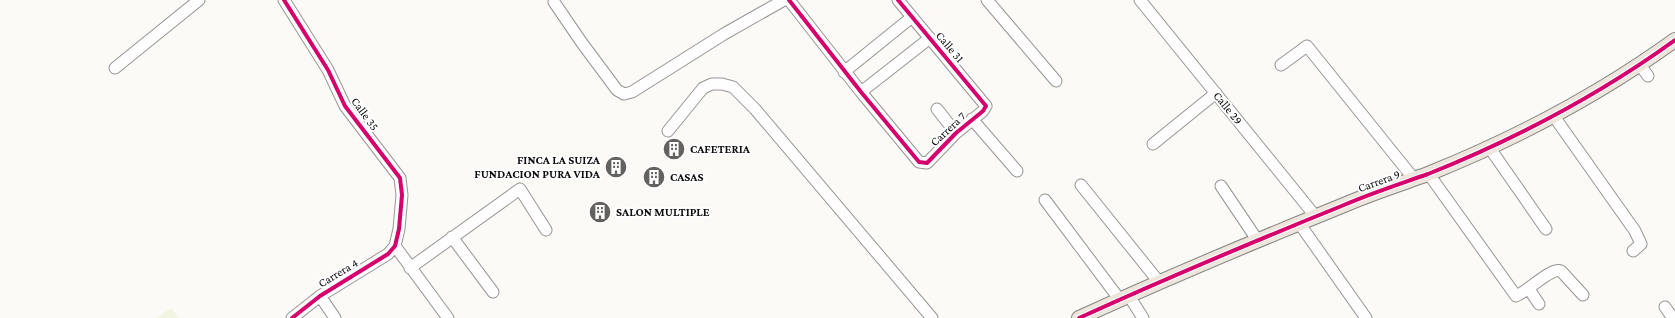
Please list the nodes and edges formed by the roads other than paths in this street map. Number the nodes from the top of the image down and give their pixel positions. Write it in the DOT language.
graph roads {
  1 [pos="199,0"];
  2 [pos="284,0"];
  3 [pos="784,0"];
  4 [pos="789,0"];
  5 [pos="898,0"];
  6 [pos="987,0"];
  7 [pos="1140,0"];
  8 [pos="554,2"];
  9 [pos="912,17"];
  10 [pos="930,38"];
  11 [pos="1675,40"];
  12 [pos="1282,65"];
  13 [pos="115,68"];
  14 [pos="844,72"];
  15 [pos="1056,81"];
  16 [pos="861,92"];
  17 [pos="1216,93"];
  18 [pos="986,106"];
  19 [pos="937,109"];
  20 [pos="1553,115"];
  21 [pos="972,119"];
  22 [pos="668,132"];
  23 [pos="956,133"];
  24 [pos="1153,144"];
  25 [pos="1489,147"];
  26 [pos="1018,171"];
  27 [pos="1428,173"];
  28 [pos="1414,179"];
  29 [pos="1081,185"];
  30 [pos="1221,186"];
  31 [pos="1045,200"];
  32 [pos="1316,217"];
  33 [pos="1299,223"];
  34 [pos="1546,229"];
  35 [pos="546,230"];
  36 [pos="452,237"];
  37 [pos="1258,241"];
  38 [pos="395,246"];
  39 [pos="1633,251"];
  40 [pos="410,268"];
  41 [pos="1159,282"];
  42 [pos="1529,289"];
  43 [pos="493,292"];
  44 [pos="1583,295"];
  45 [pos="320,296"];
  46 [pos="1124,298"];
  47 [pos="1538,304"];
  48 [pos="1665,307"];
  49 [pos="292,318"];
  50 [pos="335,318"];
  51 [pos="448,318"];
  52 [pos="932,318"];
  53 [pos="1080,318"];
  54 [pos="1142,318"];
  55 [pos="1366,318"];
  56 [pos="1673,318"];
  1 -- 13 [label="street"];
  2 -- 38 [label="street, Calle 35"];
  3 -- 8 [label="street"];
  4 -- 14 [label="street"];
  5 -- 9 [label="street, Calle 31"];
  6 -- 15 [label="street"];
  7 -- 17 [label="street, Calle 29"];
  9 -- 10 [label="street, Calle 31"];
  9 -- 14 [label="street"];
  10 -- 16 [label="street"];
  10 -- 18 [label="street, Calle 31"];
  11 -- 20 [label="main road, Carrera 9"];
  12 -- 28 [label="street"];
  14 -- 16 [label="street"];
  16 -- 23 [label="street, Carrera 7"];
  17 -- 24 [label="street"];
  17 -- 32 [label="street, Calle 29"];
  18 -- 21 [label="street, Carrera 7"];
  19 -- 23 [label="street"];
  20 -- 25 [label="main road, Carrera 9"];
  20 -- 39 [label="street"];
  21 -- 23 [label="street, Carrera 7"];
  21 -- 26 [label="street"];
  22 -- 52 [label="street"];
  25 -- 27 [label="main road, Carrera 9"];
  25 -- 34 [label="street"];
  27 -- 28 [label="main road, Carrera 9"];
  27 -- 42 [label="street"];
  28 -- 32 [label="main road, Carrera 9"];
  29 -- 41 [label="street"];
  30 -- 37 [label="street"];
  31 -- 46 [label="street"];
  32 -- 33 [label="main road, Carrera 9"];
  33 -- 37 [label="main road, Carrera 9"];
  33 -- 55 [label="street"];
  35 -- 36 [label="street"];
  36 -- 40 [label="street"];
  36 -- 43 [label="street"];
  37 -- 41 [label="main road, Carrera 9"];
  38 -- 40 [label="street"];
  38 -- 45 [label="street, Carrera 4"];
  40 -- 51 [label="street"];
  41 -- 46 [label="main road, Carrera 9"];
  42 -- 44 [label="street"];
  42 -- 47 [label="street"];
  45 -- 49 [label="street, Carrera 4"];
  45 -- 50 [label="street"];
  46 -- 53 [label="main road, Carrera 9"];
  46 -- 54 [label="street"];
  48 -- 56 [label="street"];
}
